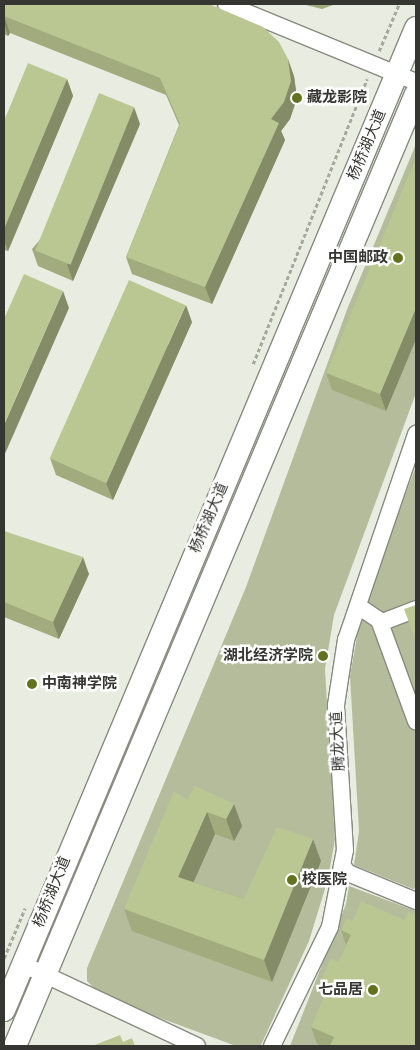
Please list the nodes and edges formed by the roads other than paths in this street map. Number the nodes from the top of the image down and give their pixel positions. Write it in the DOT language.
graph roads {
  1 [pos="226,4"];
  2 [pos="416,28"];
  3 [pos="406,78"];
  4 [pos="416,94"];
  5 [pos="416,434"];
  6 [pos="358,606"];
  7 [pos="416,609"];
  8 [pos="380,623"];
  9 [pos="416,721"];
  10 [pos="342,865"];
  11 [pos="415,899"];
  12 [pos="13,961"];
  13 [pos="44,976"];
  14 [pos="4,1010"];
  15 [pos="15,1046"];
  16 [pos="197,1046"];
  17 [pos="272,1046"];
  1 -- 3 [label="street"];
  2 -- 3 [label="main road, 杨桥湖大道"];
  3 -- 12 [label="main road, 杨桥湖大道"];
  4 -- 13 [label="main road, 杨桥湖大道"];
  5 -- 6 [label="street, 腾龙大道"];
  6 -- 8 [label="street"];
  6 -- 10 [label="street, 腾龙大道"];
  7 -- 8 [label="street"];
  8 -- 9 [label="street"];
  10 -- 11 [label="street"];
  10 -- 17 [label="street, 腾龙大道"];
  12 -- 13 [label="street"];
  12 -- 14 [label="main road, 杨桥湖大道"];
  13 -- 15 [label="main road, 杨桥湖大道"];
  13 -- 16 [label="street"];
}
